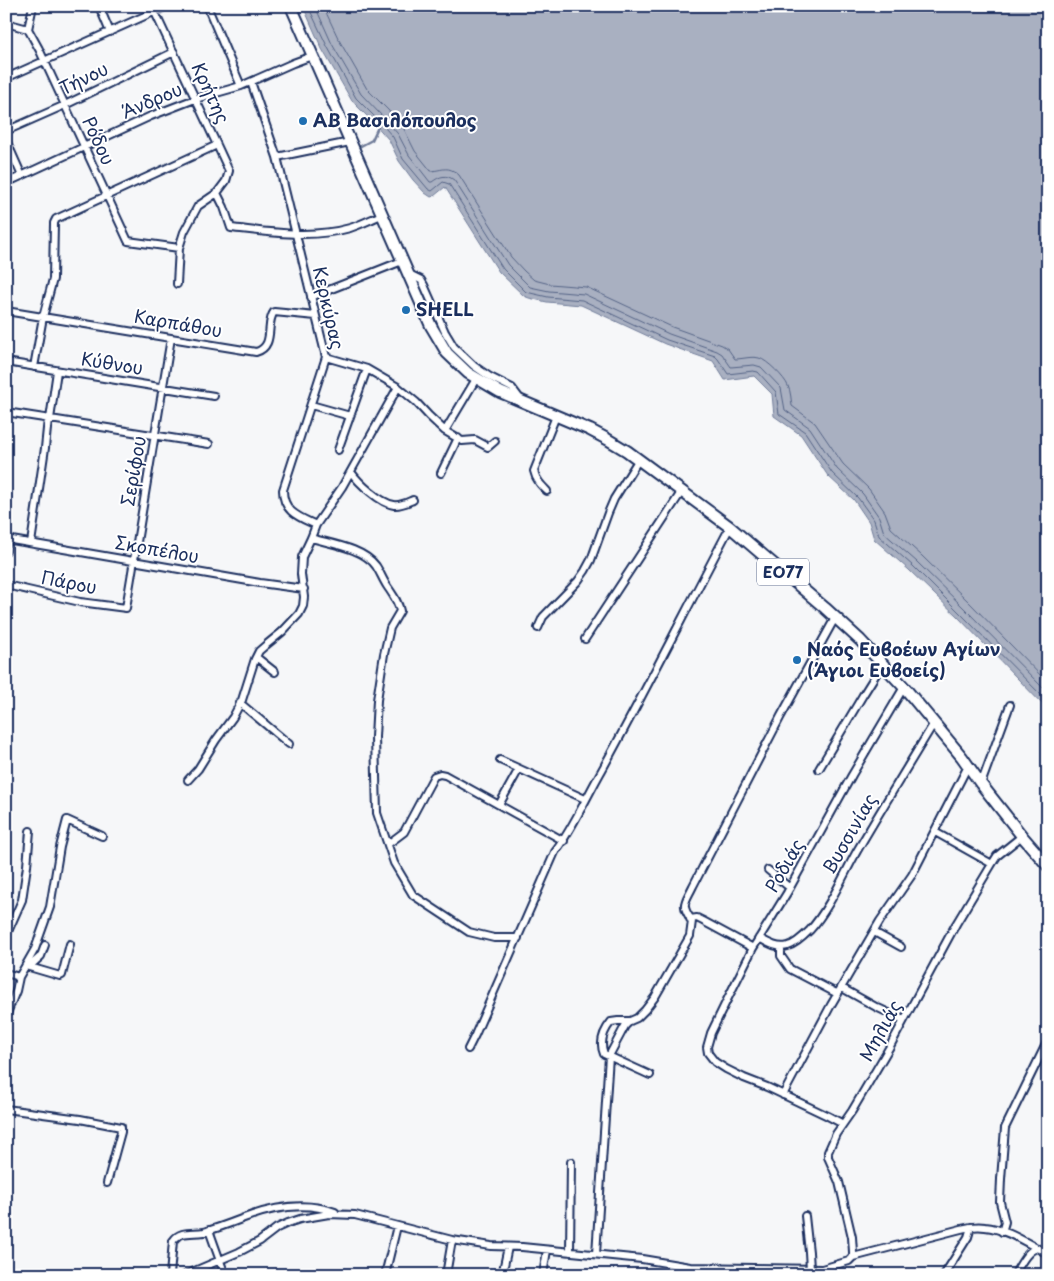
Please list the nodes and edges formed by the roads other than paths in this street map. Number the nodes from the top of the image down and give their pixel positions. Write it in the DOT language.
graph roads {
  1 [pos="32,6"];
  2 [pos="99,6"];
  3 [pos="167,6"];
  4 [pos="207,6"];
  5 [pos="291,6"];
  6 [pos="154,9"];
  7 [pos="6,23"];
  8 [pos="28,29"];
  9 [pos="110,32"];
  10 [pos="174,52"];
  11 [pos="312,56"];
  12 [pos="44,61"];
  13 [pos="6,78"];
  14 [pos="251,82"];
  15 [pos="241,86"];
  16 [pos="196,99"];
  17 [pos="65,105"];
  18 [pos="6,131"];
  19 [pos="6,140"];
  20 [pos="350,142"];
  21 [pos="217,145"];
  22 [pos="84,147"];
  23 [pos="277,157"];
  24 [pos="22,176"];
  25 [pos="6,183"];
  26 [pos="217,193"];
  27 [pos="106,196"];
  28 [pos="382,215"];
  29 [pos="295,234"];
  30 [pos="178,248"];
  31 [pos="402,261"];
  32 [pos="407,273"];
  33 [pos="176,284"];
  34 [pos="311,297"];
  35 [pos="6,311"];
  36 [pos="316,316"];
  37 [pos="43,317"];
  38 [pos="171,338"];
  39 [pos="326,357"];
  40 [pos="6,362"];
  41 [pos="34,367"];
  42 [pos="367,369"];
  43 [pos="57,371"];
  44 [pos="476,378"];
  45 [pos="398,387"];
  46 [pos="163,388"];
  47 [pos="214,396"];
  48 [pos="522,401"];
  49 [pos="311,405"];
  50 [pos="6,412"];
  51 [pos="350,416"];
  52 [pos="556,416"];
  53 [pos="49,419"];
  54 [pos="445,431"];
  55 [pos="155,436"];
  56 [pos="458,438"];
  57 [pos="495,441"];
  58 [pos="209,444"];
  59 [pos="338,450"];
  60 [pos="640,459"];
  61 [pos="351,472"];
  62 [pos="441,473"];
  63 [pos="547,490"];
  64 [pos="682,491"];
  65 [pos="414,500"];
  66 [pos="316,525"];
  67 [pos="730,527"];
  68 [pos="311,538"];
  69 [pos="7,539"];
  70 [pos="31,543"];
  71 [pos="6,551"];
  72 [pos="134,561"];
  73 [pos="6,585"];
  74 [pos="304,589"];
  75 [pos="126,608"];
  76 [pos="836,618"];
  77 [pos="538,628"];
  78 [pos="585,639"];
  79 [pos="256,657"];
  80 [pos="883,663"];
  81 [pos="275,672"];
  82 [pos="904,687"];
  83 [pos="240,703"];
  84 [pos="1010,705"];
  85 [pos="934,723"];
  86 [pos="289,744"];
  87 [pos="500,760"];
  88 [pos="968,766"];
  89 [pos="518,769"];
  90 [pos="819,769"];
  91 [pos="188,780"];
  92 [pos="981,784"];
  93 [pos="585,799"];
  94 [pos="499,805"];
  95 [pos="30,831"];
  96 [pos="935,832"];
  97 [pos="102,836"];
  98 [pos="1022,836"];
  99 [pos="564,841"];
  100 [pos="388,844"];
  101 [pos="992,864"];
  102 [pos="1048,866"];
  103 [pos="768,870"];
  104 [pos="790,888"];
  105 [pos="690,919"];
  106 [pos="874,932"];
  107 [pos="6,936"];
  108 [pos="518,938"];
  109 [pos="760,938"];
  110 [pos="45,944"];
  111 [pos="70,944"];
  112 [pos="781,947"];
  113 [pos="901,947"];
  114 [pos="753,948"];
  115 [pos="27,966"];
  116 [pos="6,973"];
  117 [pos="19,977"];
  118 [pos="840,991"];
  119 [pos="6,1016"];
  120 [pos="904,1020"];
  121 [pos="630,1021"];
  122 [pos="1048,1040"];
  123 [pos="468,1049"];
  124 [pos="609,1056"];
  125 [pos="650,1075"];
  126 [pos="784,1096"];
  127 [pos="6,1109"];
  128 [pos="843,1124"];
  129 [pos="571,1162"];
  130 [pos="107,1183"];
  131 [pos="339,1214"];
  132 [pos="805,1216"];
  133 [pos="397,1226"];
  134 [pos="971,1227"];
  135 [pos="209,1230"];
  136 [pos="1002,1232"];
  137 [pos="452,1240"];
  138 [pos="508,1247"];
  139 [pos="1037,1248"];
  140 [pos="547,1250"];
  141 [pos="570,1252"];
  142 [pos="596,1254"];
  143 [pos="1048,1254"];
  144 [pos="853,1258"];
  145 [pos="220,1261"];
  146 [pos="810,1271"];
  147 [pos="170,1275"];
  148 [pos="185,1275"];
  149 [pos="225,1275"];
  150 [pos="384,1275"];
  151 [pos="446,1275"];
  152 [pos="502,1275"];
  153 [pos="543,1275"];
  154 [pos="944,1275"];
  155 [pos="1014,1275"];
  1 -- 8 [label="street"];
  2 -- 9 [label="street"];
  3 -- 6 [label="street"];
  4 -- 15 [label="street"];
  5 -- 11 [label="main road, ΕΟ77"];
  6 -- 9 [label="street"];
  6 -- 10 [label="street, Κρήτης"];
  7 -- 8 [label="street"];
  8 -- 12 [label="street, Ρόδου"];
  9 -- 12 [label="street"];
  10 -- 16 [label="street, Κρήτης"];
  10 -- 17 [label="street, Τήνου"];
  11 -- 14 [label="street, Άνδρου"];
  11 -- 20 [label="main road, ΕΟ77"];
  12 -- 13 [label="street"];
  12 -- 17 [label="street, Ρόδου"];
  14 -- 15 [label="street, Άνδρου"];
  14 -- 23 [label="street, Κερκύρας"];
  15 -- 16 [label="street, Άνδρου"];
  16 -- 21 [label="street, Κρήτης"];
  16 -- 22 [label="street, Άνδρου"];
  17 -- 18 [label="street, Τήνου"];
  17 -- 22 [label="street, Ρόδου"];
  19 -- 24 [label="street"];
  20 -- 23 [label="street"];
  20 -- 28 [label="main road, ΕΟ77"];
  21 -- 26 [label="street, Κρήτης"];
  21 -- 27 [label="street"];
  22 -- 24 [label="street, Άνδρου"];
  22 -- 27 [label="street, Ρόδου"];
  23 -- 29 [label="street, Κερκύρας"];
  24 -- 25 [label="street, Άνδρου"];
  26 -- 29 [label="street"];
  26 -- 30 [label="street"];
  27 -- 30 [label="street, Ρόδου"];
  27 -- 37 [label="street"];
  28 -- 29 [label="street"];
  28 -- 31 [label="main road, ΕΟ77"];
  29 -- 34 [label="street, Κερκύρας"];
  30 -- 33 [label="street"];
  31 -- 32 [label="main road, ΕΟ77"];
  31 -- 34 [label="street"];
  32 -- 44 [label="main road, ΕΟ77"];
  32 -- 48 [label="street"];
  34 -- 36 [label="street, Κερκύρας"];
  35 -- 37 [label="street, Καρπάθου"];
  36 -- 38 [label="street, Καρπάθου"];
  36 -- 39 [label="street, Κερκύρας"];
  37 -- 38 [label="street, Καρπάθου"];
  37 -- 41 [label="street"];
  38 -- 46 [label="street, Σερίφου"];
  39 -- 42 [label="street"];
  39 -- 49 [label="street, Κερκύρας"];
  40 -- 41 [label="street, Κύθνου"];
  41 -- 43 [label="street, Κύθνου"];
  42 -- 45 [label="street"];
  42 -- 51 [label="street"];
  43 -- 46 [label="street, Κύθνου"];
  43 -- 53 [label="street"];
  44 -- 48 [label="main road, ΕΟ77"];
  44 -- 54 [label="street"];
  45 -- 54 [label="street"];
  45 -- 61 [label="street"];
  46 -- 47 [label="street, Κύθνου"];
  46 -- 55 [label="street, Σερίφου"];
  48 -- 52 [label="main road, ΕΟ77"];
  49 -- 51 [label="street"];
  49 -- 66 [label="street, Κερκύρας"];
  50 -- 53 [label="street"];
  51 -- 59 [label="street"];
  52 -- 60 [label="main road, ΕΟ77"];
  52 -- 63 [label="street"];
  53 -- 55 [label="street"];
  53 -- 70 [label="street"];
  54 -- 56 [label="street"];
  55 -- 58 [label="street"];
  55 -- 72 [label="street, Σερίφου"];
  56 -- 57 [label="street"];
  56 -- 62 [label="street"];
  60 -- 64 [label="main road, ΕΟ77"];
  60 -- 77 [label="street"];
  61 -- 65 [label="street"];
  61 -- 66 [label="street"];
  64 -- 67 [label="main road, ΕΟ77"];
  64 -- 78 [label="street"];
  66 -- 68 [label="street"];
  67 -- 76 [label="main road, ΕΟ77"];
  67 -- 93 [label="street"];
  68 -- 74 [label="street"];
  68 -- 100 [label="street"];
  69 -- 70 [label="street, Σκοπέλου"];
  69 -- 71 [label="street"];
  70 -- 72 [label="street, Σκοπέλου"];
  72 -- 74 [label="street, Σκοπέλου"];
  72 -- 75 [label="street, Σερίφου"];
  73 -- 75 [label="street, Πάρου"];
  74 -- 79 [label="street"];
  76 -- 80 [label="main road, ΕΟ77"];
  76 -- 105 [label="street"];
  79 -- 81 [label="street"];
  79 -- 83 [label="street"];
  80 -- 82 [label="main road, ΕΟ77"];
  80 -- 90 [label="street"];
  82 -- 85 [label="main road, ΕΟ77"];
  82 -- 104 [label="street, Ροδιάς"];
  83 -- 86 [label="street"];
  83 -- 91 [label="street"];
  84 -- 92 [label="street"];
  85 -- 88 [label="main road, ΕΟ77"];
  85 -- 112 [label="street, Βυσσινίας"];
  87 -- 89 [label="street"];
  88 -- 92 [label="main road, ΕΟ77"];
  88 -- 96 [label="street"];
  89 -- 93 [label="street"];
  89 -- 94 [label="street"];
  92 -- 98 [label="main road, ΕΟ77"];
  93 -- 99 [label="street"];
  94 -- 99 [label="street"];
  94 -- 100 [label="street"];
  95 -- 107 [label="street"];
  96 -- 101 [label="street"];
  96 -- 106 [label="street"];
  97 -- 115 [label="street"];
  98 -- 101 [label="street, Μηλιάς"];
  98 -- 102 [label="main road, ΕΟ77"];
  99 -- 108 [label="street"];
  100 -- 108 [label="street"];
  101 -- 120 [label="street, Μηλιάς"];
  103 -- 104 [label="street"];
  104 -- 109 [label="street, Ροδιάς"];
  105 -- 114 [label="street"];
  105 -- 121 [label="street"];
  106 -- 113 [label="street"];
  106 -- 118 [label="street"];
  108 -- 123 [label="street"];
  109 -- 112 [label="street"];
  109 -- 114 [label="street, Ροδιάς"];
  110 -- 115 [label="street"];
  111 -- 115 [label="street"];
  112 -- 118 [label="street"];
  114 -- 126 [label="street, Ροδιάς"];
  115 -- 117 [label="street"];
  116 -- 117 [label="street"];
  117 -- 119 [label="street"];
  118 -- 120 [label="street"];
  118 -- 126 [label="street"];
  120 -- 128 [label="street, Μηλιάς"];
  121 -- 124 [label="street"];
  121 -- 124 [label="street"];
  122 -- 136 [label="street"];
  124 -- 125 [label="street"];
  124 -- 142 [label="street"];
  126 -- 128 [label="street"];
  127 -- 130 [label="street"];
  128 -- 144 [label="street, Μηλιάς"];
  129 -- 141 [label="street"];
  131 -- 133 [label="street"];
  131 -- 135 [label="street"];
  131 -- 145 [label="street"];
  132 -- 146 [label="street"];
  133 -- 137 [label="street"];
  133 -- 150 [label="street"];
  134 -- 136 [label="street"];
  134 -- 144 [label="street"];
  134 -- 154 [label="street"];
  135 -- 145 [label="street"];
  135 -- 147 [label="street"];
  136 -- 139 [label="street"];
  137 -- 138 [label="street"];
  137 -- 151 [label="street"];
  138 -- 140 [label="street"];
  138 -- 152 [label="street"];
  139 -- 143 [label="street"];
  139 -- 155 [label="street"];
  140 -- 141 [label="street"];
  140 -- 153 [label="street"];
  141 -- 142 [label="street"];
  142 -- 146 [label="street"];
  144 -- 146 [label="street"];
  145 -- 148 [label="street"];
  145 -- 149 [label="street"];
}
